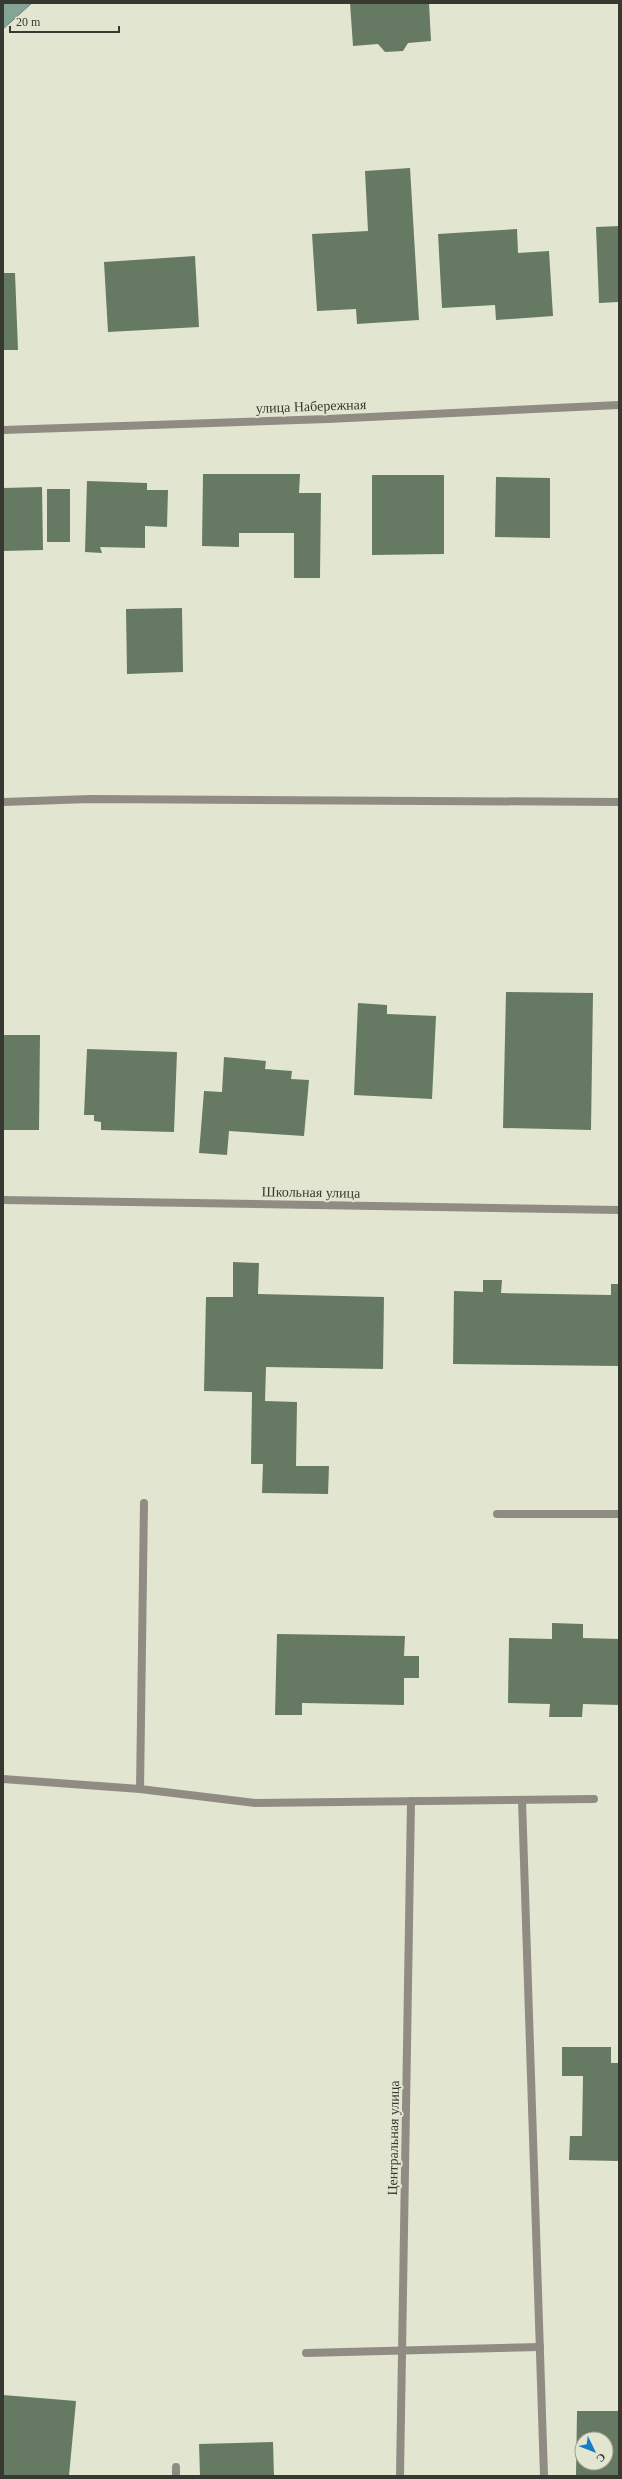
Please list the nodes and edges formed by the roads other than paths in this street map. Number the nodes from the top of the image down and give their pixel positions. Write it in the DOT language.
graph roads {
  1 [pos="619,405"];
  2 [pos="3,430"];
  3 [pos="3,802"];
  4 [pos="619,802"];
  5 [pos="3,1200"];
  6 [pos="619,1210"];
  7 [pos="144,1503"];
  8 [pos="497,1514"];
  9 [pos="619,1514"];
  10 [pos="3,1778"];
  11 [pos="140,1789"];
  12 [pos="594,1799"];
  13 [pos="522,1800"];
  14 [pos="411,1801"];
  15 [pos="540,2347"];
  16 [pos="402,2351"];
  17 [pos="306,2353"];
  18 [pos="176,2467"];
  19 [pos="176,2476"];
  20 [pos="400,2476"];
  21 [pos="544,2476"];
  1 -- 2 [label="street, улица Набережная"];
  3 -- 4 [label="street"];
  5 -- 6 [label="street, Школьная улица"];
  7 -- 11 [label="street"];
  8 -- 9 [label="street"];
  10 -- 11 [label="street"];
  11 -- 14 [label="street"];
  12 -- 13 [label="street"];
  13 -- 14 [label="street"];
  13 -- 15 [label="street"];
  14 -- 16 [label="street, Центральная улица"];
  15 -- 16 [label="street"];
  15 -- 21 [label="street"];
  16 -- 17 [label="street"];
  16 -- 20 [label="street, Центральная улица"];
  18 -- 19 [label="street"];
}
